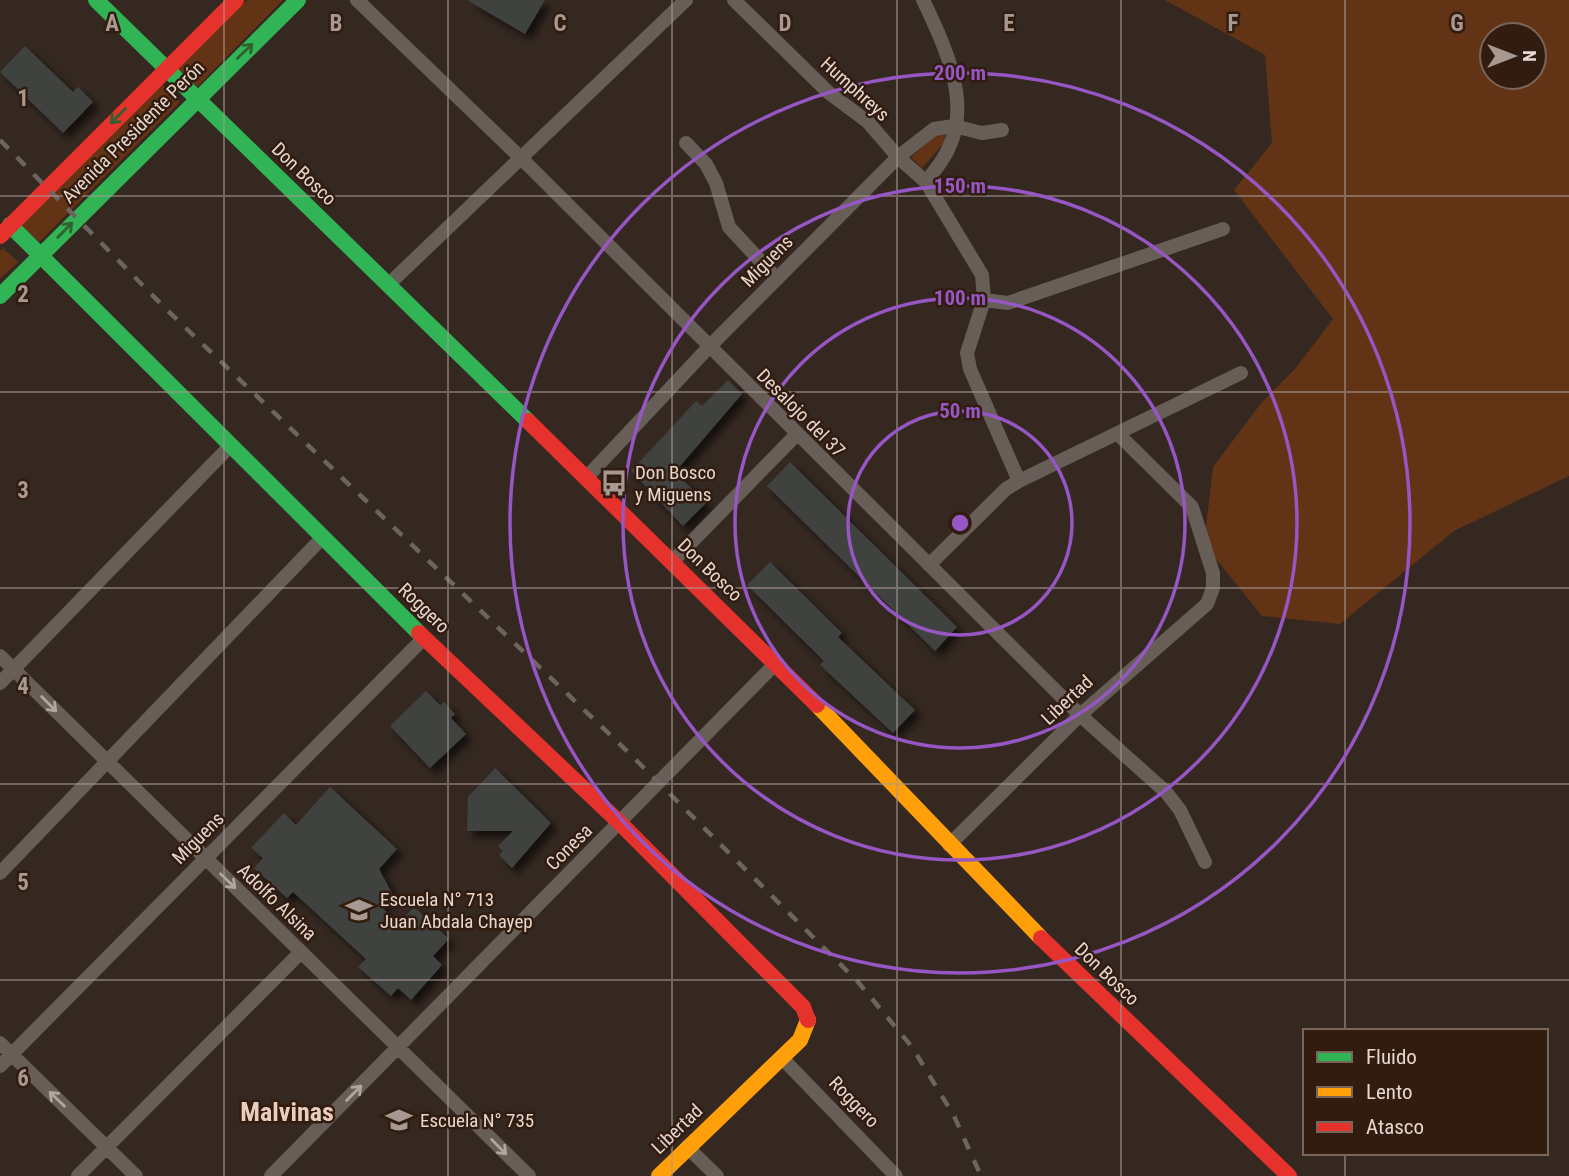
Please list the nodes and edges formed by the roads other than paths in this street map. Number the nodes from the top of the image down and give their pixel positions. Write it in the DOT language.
graph roads {
  1 [pos="96,0"];
  2 [pos="236,0"];
  3 [pos="298,0"];
  4 [pos="357,0"];
  5 [pos="686,0"];
  6 [pos="734,0"];
  7 [pos="923,0"];
  8 [pos="167,68"];
  9 [pos="196,99"];
  10 [pos="954,126"];
  11 [pos="1002,131"];
  12 [pos="686,143"];
  13 [pos="898,158"];
  14 [pos="522,159"];
  15 [pos="926,182"];
  16 [pos="1223,229"];
  17 [pos="5,230"];
  18 [pos="39,256"];
  19 [pos="776,279"];
  20 [pos="389,284"];
  21 [pos="0,296"];
  22 [pos="985,299"];
  23 [pos="708,348"];
  24 [pos="1241,373"];
  25 [pos="1118,434"];
  26 [pos="796,435"];
  27 [pos="230,446"];
  28 [pos="586,478"];
  29 [pos="1020,481"];
  30 [pos="323,537"];
  31 [pos="672,562"];
  32 [pos="929,565"];
  33 [pos="424,638"];
  34 [pos="0,656"];
  35 [pos="776,663"];
  36 [pos="14,669"];
  37 [pos="0,683"];
  38 [pos="1080,715"];
  39 [pos="108,762"];
  40 [pos="620,823"];
  41 [pos="950,845"];
  42 [pos="205,859"];
  43 [pos="1205,862"];
  44 [pos="0,873"];
  45 [pos="301,952"];
  46 [pos="808,1019"];
  47 [pos="0,1043"];
  48 [pos="398,1048"];
  49 [pos="11,1055"];
  50 [pos="781,1057"];
  51 [pos="0,1066"];
  52 [pos="106,1146"];
  53 [pos="687,1147"];
  54 [pos="78,1176"];
  55 [pos="136,1176"];
  56 [pos="271,1176"];
  57 [pos="529,1176"];
  58 [pos="659,1176"];
  59 [pos="717,1176"];
  60 [pos="896,1176"];
  61 [pos="1289,1176"];
  1 -- 8 [label="street, Don Bosco"];
  2 -- 8 [label="street, Avenida Presidente Perón"];
  9 -- 3 [label="street, Avenida Presidente Perón, one-way"];
  4 -- 14 [label="street, Desalojo del 37"];
  5 -- 14 [label="street"];
  6 -- 13 [label="street, Humphreys"];
  7 -- 10 [label="street"];
  8 -- 9 [label="street, Don Bosco"];
  8 -- 17 [label="street, Avenida Presidente Perón, one-way"];
  18 -- 9 [label="street, Avenida Presidente Perón, one-way"];
  9 -- 20 [label="street, Don Bosco"];
  10 -- 11 [label="street"];
  10 -- 13 [label="street, Miguens"];
  10 -- 15 [label="street"];
  12 -- 19 [label="street"];
  13 -- 15 [label="street, Humphreys"];
  13 -- 19 [label="street, Miguens"];
  14 -- 20 [label="street"];
  14 -- 23 [label="street, Desalojo del 37"];
  15 -- 22 [label="street, Humphreys"];
  16 -- 22 [label="street"];
  17 -- 18 [label="street, Roggero"];
  18 -- 21 [label="street, Avenida Presidente Perón"];
  18 -- 27 [label="street, Roggero"];
  19 -- 23 [label="street, Miguens"];
  20 -- 28 [label="street, Don Bosco"];
  22 -- 29 [label="street"];
  23 -- 26 [label="street, Desalojo del 37"];
  23 -- 28 [label="street, Miguens"];
  24 -- 25 [label="street"];
  25 -- 29 [label="street"];
  25 -- 38 [label="street, Libertad"];
  26 -- 31 [label="street"];
  26 -- 32 [label="street, Desalojo del 37"];
  27 -- 30 [label="street, Roggero"];
  27 -- 36 [label="street"];
  28 -- 31 [label="street, Don Bosco"];
  29 -- 32 [label="street"];
  30 -- 33 [label="street, Roggero"];
  30 -- 39 [label="street"];
  31 -- 35 [label="street, Don Bosco"];
  32 -- 38 [label="street, Desalojo del 37"];
  33 -- 40 [label="street, Roggero"];
  33 -- 42 [label="street, Miguens"];
  34 -- 36 [label="street, Adolfo Alsina"];
  35 -- 40 [label="street, Conesa"];
  35 -- 41 [label="street, Don Bosco"];
  36 -- 37 [label="street"];
  36 -- 39 [label="street, Adolfo Alsina, one-way"];
  38 -- 41 [label="street, Libertad"];
  38 -- 43 [label="street, Desalojo del 37"];
  39 -- 42 [label="street, Adolfo Alsina"];
  39 -- 44 [label="street"];
  40 -- 46 [label="street, Roggero"];
  40 -- 48 [label="street, Conesa"];
  41 -- 61 [label="street, Don Bosco"];
  42 -- 45 [label="street, Adolfo Alsina, one-way"];
  42 -- 49 [label="street, Miguens"];
  45 -- 48 [label="street, Adolfo Alsina"];
  45 -- 52 [label="street"];
  46 -- 50 [label="street, Libertad"];
  47 -- 49 [label="street"];
  56 -- 48 [label="street, Conesa, one-way"];
  48 -- 57 [label="street, Adolfo Alsina, one-way"];
  49 -- 51 [label="street, Miguens"];
  52 -- 49 [label="street, one-way"];
  50 -- 53 [label="street, Libertad"];
  50 -- 60 [label="street, Roggero"];
  52 -- 54 [label="street"];
  52 -- 55 [label="street"];
  53 -- 58 [label="street, Libertad"];
  53 -- 59 [label="street"];
}
